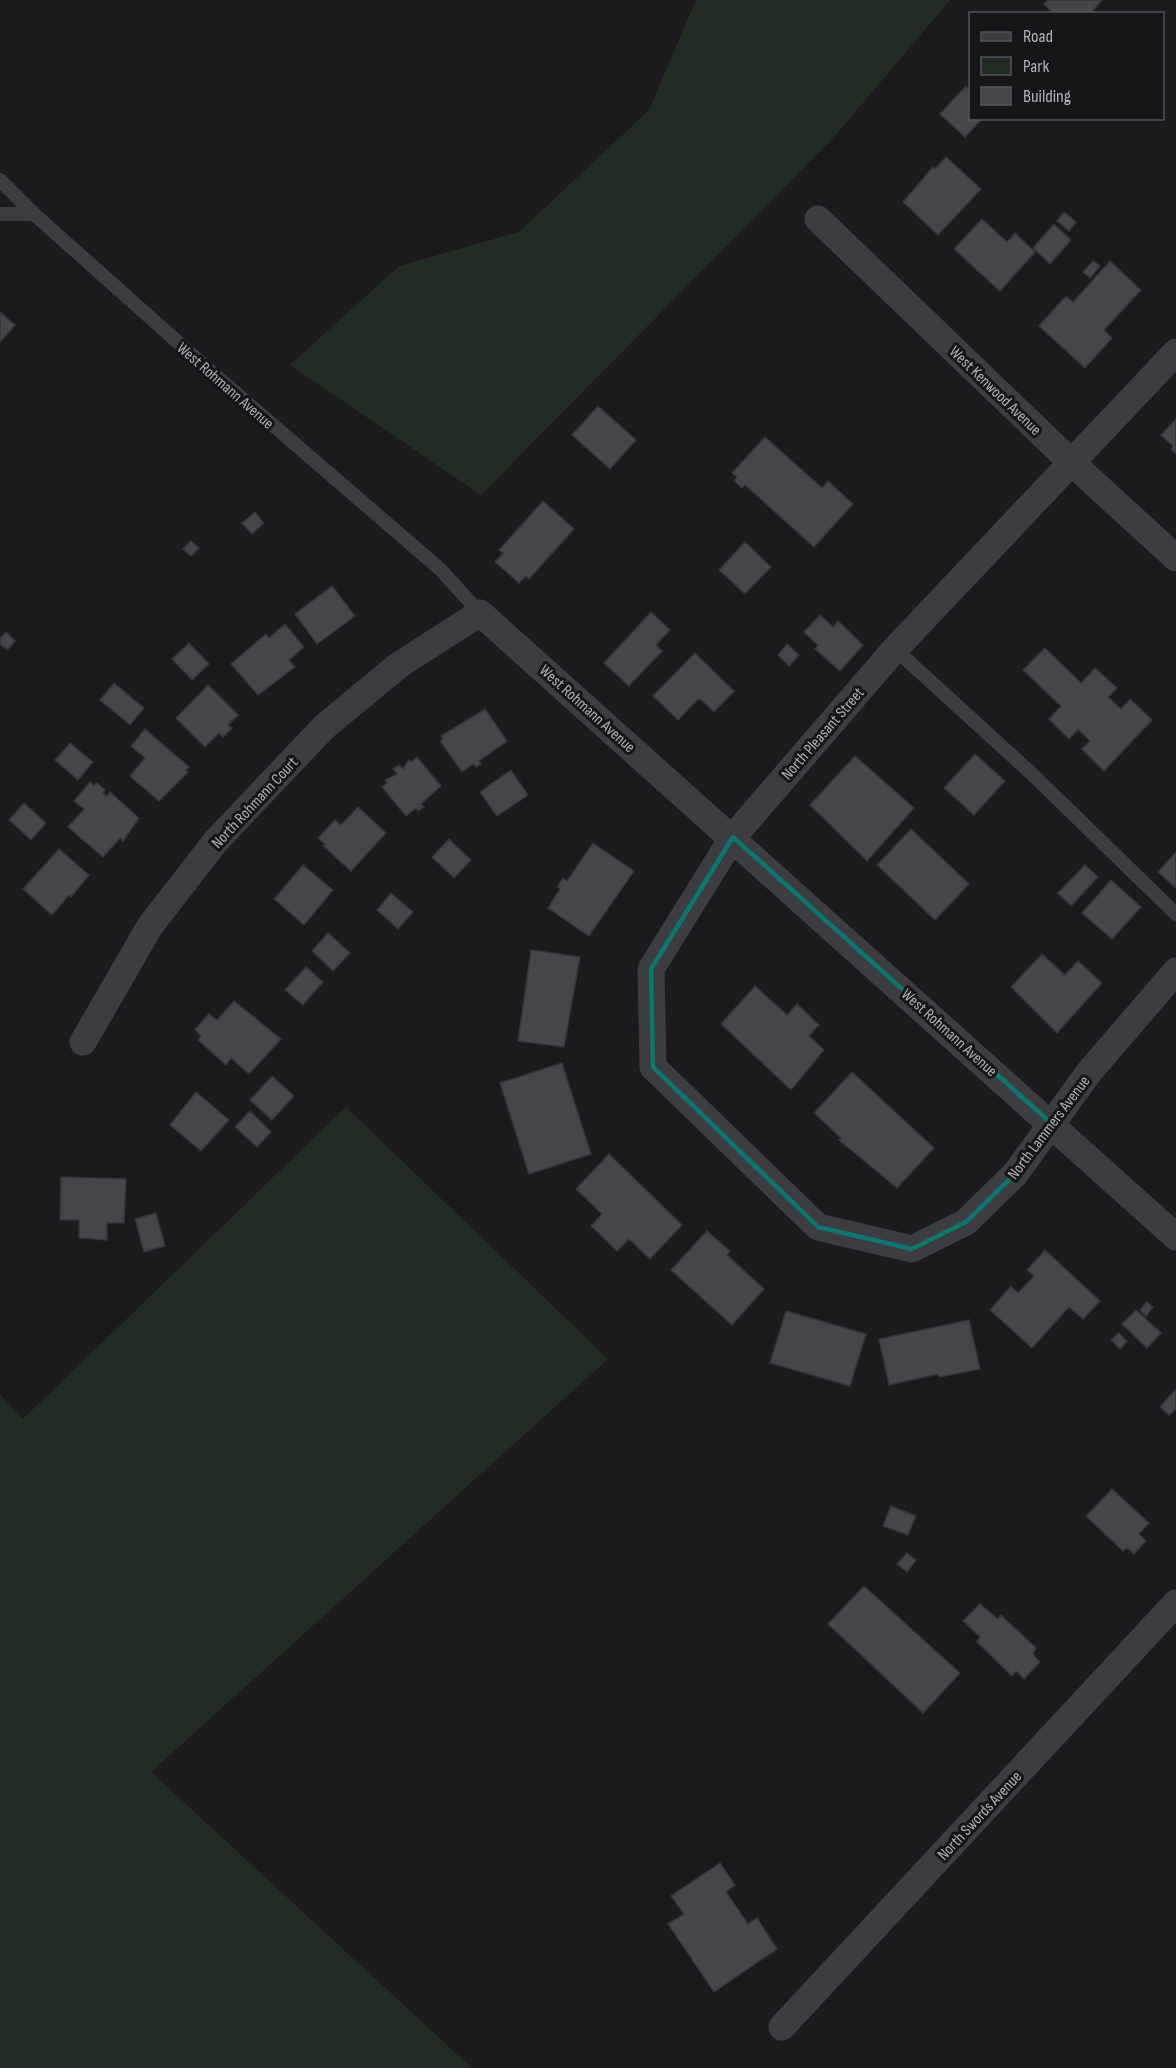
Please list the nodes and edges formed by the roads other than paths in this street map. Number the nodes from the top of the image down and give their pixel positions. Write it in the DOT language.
graph roads {
  1 [pos="0,180"];
  2 [pos="0,214"];
  3 [pos="34,214"];
  4 [pos="818,219"];
  5 [pos="1176,352"];
  6 [pos="1072,463"];
  7 [pos="1176,558"];
  8 [pos="480,613"];
  9 [pos="895,649"];
  10 [pos="733,837"];
  11 [pos="1176,915"];
  12 [pos="1176,971"];
  13 [pos="83,1042"];
  14 [pos="1052,1124"];
  15 [pos="746,1159"];
  16 [pos="1176,1237"];
  17 [pos="1176,1603"];
  18 [pos="782,2027"];
  1 -- 3 [label="lane, West Rohmann Avenue"];
  2 -- 3 [label="lane"];
  3 -- 8 [label="lane, West Rohmann Avenue"];
  4 -- 6 [label="street, West Kenwood Avenue"];
  5 -- 6 [label="street, North Pleasant Street"];
  6 -- 7 [label="street, West Kenwood Avenue"];
  6 -- 9 [label="street, North Pleasant Street"];
  8 -- 10 [label="street, West Rohmann Avenue"];
  8 -- 13 [label="street, North Rohmann Court"];
  9 -- 10 [label="street, North Pleasant Street"];
  9 -- 11 [label="lane"];
  10 -- 14 [label="street, West Rohmann Avenue"];
  10 -- 15 [label="street, North Pleasant Street"];
  12 -- 14 [label="street, North Lammers Avenue"];
  14 -- 15 [label="street, North Lammers Avenue"];
  14 -- 16 [label="street, West Rohmann Avenue"];
  17 -- 18 [label="street, North Swords Avenue"];
}
